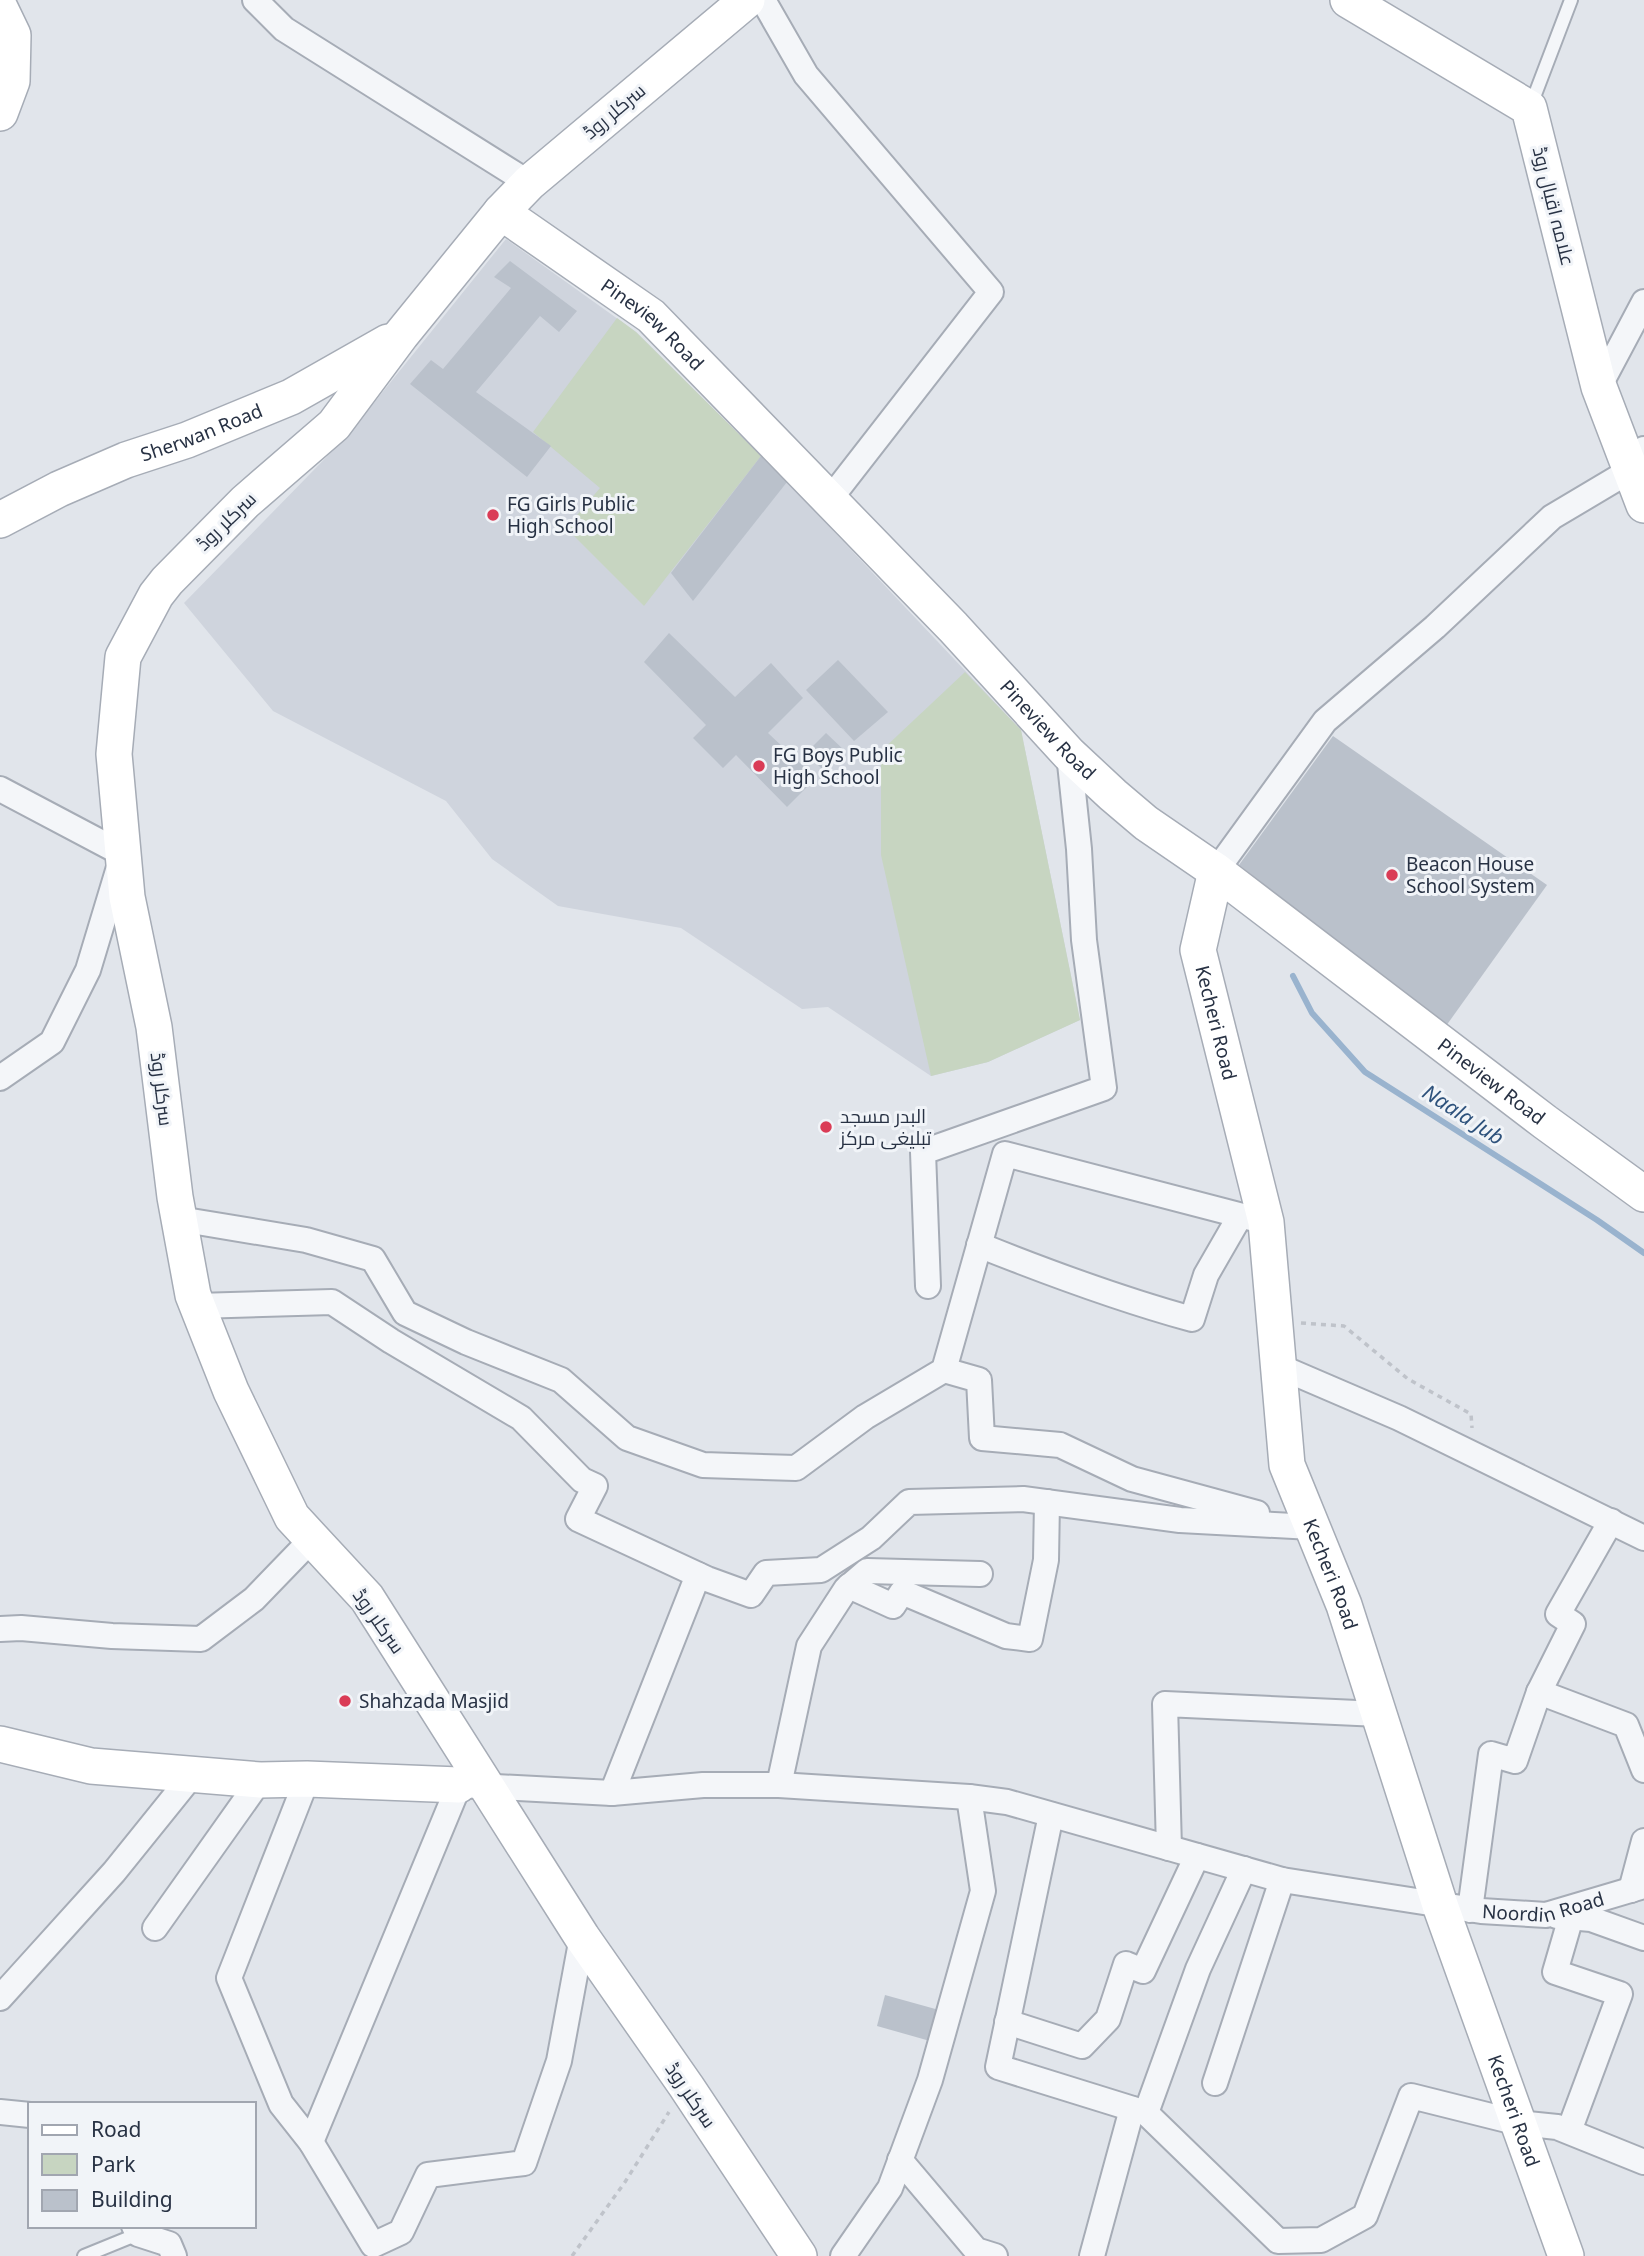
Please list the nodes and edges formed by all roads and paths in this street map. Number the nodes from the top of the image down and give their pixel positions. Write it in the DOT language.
graph roads {
  1 [pos="256,0"];
  2 [pos="747,0"];
  3 [pos="763,0"];
  4 [pos="1348,0"];
  5 [pos="1571,0"];
  6 [pos="0,8"];
  7 [pos="1529,108"];
  8 [pos="0,113"];
  9 [pos="529,183"];
  10 [pos="501,212"];
  11 [pos="1644,302"];
  12 [pos="401,335"];
  13 [pos="1599,387"];
  14 [pos="1637,460"];
  15 [pos="830,499"];
  16 [pos="1644,505"];
  17 [pos="0,520"];
  18 [pos="1069,754"];
  19 [pos="0,789"];
  20 [pos="123,855"];
  21 [pos="1216,872"];
  22 [pos="0,1078"];
  23 [pos="1644,1194"];
  24 [pos="179,1219"];
  25 [pos="1253,1219"];
  26 [pos="979,1245"];
  27 [pos="928,1286"];
  28 [pos="197,1306"];
  29 [pos="1275,1320"];
  30 [pos="1278,1366"];
  31 [pos="944,1370"];
  32 [pos="1472,1454"];
  33 [pos="1046,1502"];
  34 [pos="1611,1521"];
  35 [pos="1312,1527"];
  36 [pos="1644,1538"];
  37 [pos="312,1539"];
  38 [pos="980,1574"];
  39 [pos="698,1575"];
  40 [pos="849,1586"];
  41 [pos="0,1629"];
  42 [pos="1539,1692"];
  43 [pos="1379,1714"];
  44 [pos="1635,1725"];
  45 [pos="0,1744"];
  46 [pos="1644,1770"];
  47 [pos="192,1774"];
  48 [pos="307,1779"];
  49 [pos="260,1780"];
  50 [pos="779,1785"];
  51 [pos="472,1786"];
  52 [pos="612,1793"];
  53 [pos="969,1797"];
  54 [pos="1051,1815"];
  55 [pos="1644,1840"];
  56 [pos="1169,1848"];
  57 [pos="1197,1856"];
  58 [pos="1244,1869"];
  59 [pos="1282,1880"];
  60 [pos="1637,1888"];
  61 [pos="1455,1908"];
  62 [pos="1546,1915"];
  63 [pos="1571,1917"];
  64 [pos="155,1928"];
  65 [pos="582,1937"];
  66 [pos="1644,1938"];
  67 [pos="0,1998"];
  68 [pos="1007,2022"];
  69 [pos="1215,2082"];
  70 [pos="685,2086"];
  71 [pos="1139,2111"];
  72 [pos="0,2112"];
  73 [pos="28,2115"];
  74 [pos="1519,2123"];
  75 [pos="1569,2131"];
  76 [pos="311,2142"];
  77 [pos="900,2160"];
  78 [pos="1644,2162"];
  79 [pos="136,2230"];
  80 [pos="84,2256"];
  81 [pos="174,2256"];
  82 [pos="572,2256"];
  83 [pos="799,2256"];
  84 [pos="843,2256"];
  85 [pos="995,2256"];
  86 [pos="1092,2256"];
  87 [pos="1566,2256"];
  1 -- 9 [label="street"];
  2 -- 9 [label="street, سرکلر روڈ"];
  3 -- 15 [label="street"];
  4 -- 7 [label="street"];
  5 -- 7 [label="lane"];
  6 -- 8 [label="street"];
  7 -- 13 [label="street, علامہ اقبال روڈ"];
  9 -- 10 [label="street, سرکلر روڈ"];
  10 -- 12 [label="street, سرکلر روڈ"];
  10 -- 15 [label="street, Pineview Road"];
  11 -- 13 [label="street"];
  12 -- 17 [label="street, Sherwan Road"];
  12 -- 20 [label="street, سرکلر روڈ"];
  13 -- 14 [label="street, علامہ اقبال روڈ"];
  14 -- 16 [label="street, علامہ اقبال روڈ"];
  14 -- 21 [label="street"];
  15 -- 18 [label="street, Pineview Road"];
  18 -- 21 [label="street, Pineview Road"];
  18 -- 27 [label="street"];
  19 -- 20 [label="street"];
  20 -- 22 [label="street"];
  20 -- 24 [label="street, سرکلر روڈ"];
  21 -- 23 [label="street, Pineview Road"];
  21 -- 25 [label="street, Kecheri Road"];
  24 -- 28 [label="street, سرکلر روڈ"];
  24 -- 31 [label="street"];
  25 -- 26 [label="street"];
  25 -- 26 [label="street"];
  25 -- 29 [label="street, Kecheri Road"];
  26 -- 31 [label="street"];
  28 -- 37 [label="street, سرکلر روڈ"];
  28 -- 39 [label="street"];
  29 -- 30 [label="street, Kecheri Road"];
  29 -- 32 [label="path"];
  30 -- 32 [label="street"];
  30 -- 35 [label="street, Kecheri Road"];
  31 -- 35 [label="street"];
  32 -- 34 [label="street"];
  33 -- 35 [label="street"];
  33 -- 39 [label="street"];
  33 -- 40 [label="street"];
  34 -- 36 [label="street"];
  34 -- 42 [label="street"];
  35 -- 43 [label="street, Kecheri Road"];
  37 -- 41 [label="street"];
  37 -- 51 [label="street, سرکلر روڈ"];
  38 -- 40 [label="street"];
  39 -- 52 [label="street"];
  40 -- 50 [label="street"];
  42 -- 44 [label="street"];
  42 -- 61 [label="street"];
  43 -- 56 [label="street"];
  43 -- 61 [label="street, Kecheri Road"];
  44 -- 46 [label="street"];
  45 -- 47 [label="street"];
  47 -- 49 [label="street"];
  47 -- 67 [label="street"];
  48 -- 49 [label="street"];
  48 -- 51 [label="street"];
  48 -- 76 [label="street"];
  49 -- 64 [label="street"];
  50 -- 52 [label="street, Noordin Road"];
  50 -- 53 [label="street, Noordin Road"];
  51 -- 52 [label="street, Noordin Road"];
  51 -- 65 [label="street, سرکلر روڈ"];
  51 -- 76 [label="street"];
  53 -- 54 [label="street, Noordin Road"];
  53 -- 77 [label="street"];
  54 -- 56 [label="street, Noordin Road"];
  54 -- 68 [label="street"];
  55 -- 60 [label="street"];
  56 -- 57 [label="street, Noordin Road"];
  57 -- 58 [label="street, Noordin Road"];
  57 -- 68 [label="street"];
  58 -- 59 [label="street, Noordin Road"];
  58 -- 71 [label="street"];
  59 -- 61 [label="street, Noordin Road"];
  59 -- 69 [label="street"];
  60 -- 62 [label="street, Noordin Road"];
  61 -- 62 [label="street, Noordin Road"];
  61 -- 74 [label="street, Kecheri Road"];
  62 -- 63 [label="street"];
  63 -- 66 [label="street"];
  63 -- 75 [label="street"];
  65 -- 70 [label="street, سرکلر روڈ"];
  65 -- 76 [label="street"];
  68 -- 71 [label="street"];
  70 -- 82 [label="path"];
  70 -- 83 [label="street, سرکلر روڈ"];
  71 -- 74 [label="street"];
  71 -- 86 [label="street"];
  72 -- 73 [label="street"];
  74 -- 75 [label="street"];
  74 -- 87 [label="street, Kecheri Road"];
  75 -- 78 [label="street"];
  77 -- 84 [label="street"];
  77 -- 85 [label="street"];
  79 -- 80 [label="lane"];
  79 -- 81 [label="street"];
}
